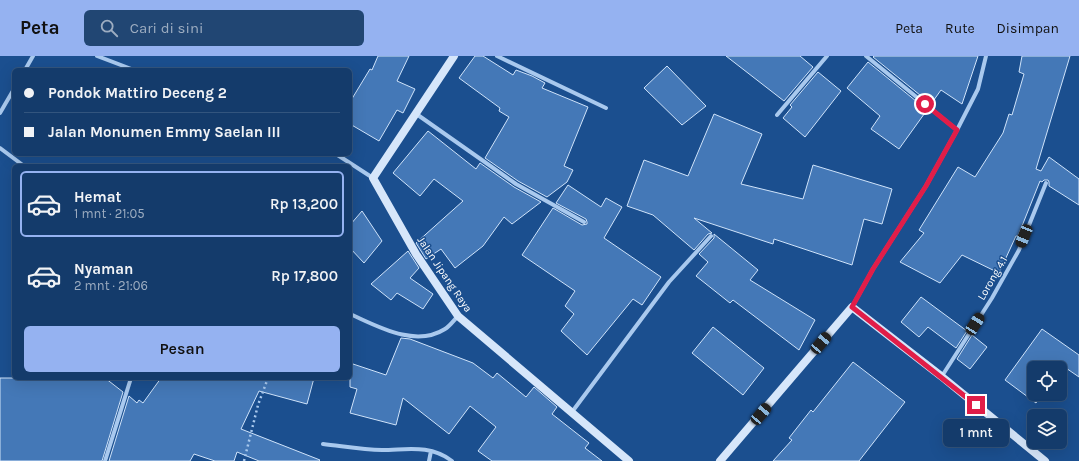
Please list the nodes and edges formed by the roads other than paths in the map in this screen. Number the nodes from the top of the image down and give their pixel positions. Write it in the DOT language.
graph roads {
  1 [pos="33,56"];
  2 [pos="97,56"];
  3 [pos="454,56"];
  4 [pos="497,56"];
  5 [pos="827,56"];
  6 [pos="866,56"];
  7 [pos="875,56"];
  8 [pos="986,56"];
  9 [pos="872,60"];
  10 [pos="26,68"];
  11 [pos="129,68"];
  12 [pos="12,92"];
  13 [pos="606,108"];
  14 [pos="0,113"];
  15 [pos="415,113"];
  16 [pos="777,115"];
  17 [pos="957,130"];
  18 [pos="0,148"];
  19 [pos="339,156"];
  20 [pos="21,164"];
  21 [pos="351,164"];
  22 [pos="352,164"];
  23 [pos="373,178"];
  24 [pos="1046,183"];
  25 [pos="584,222"];
  26 [pos="711,236"];
  27 [pos="852,307"];
  28 [pos="352,315"];
  29 [pos="458,316"];
  30 [pos="941,376"];
  31 [pos="130,380"];
  32 [pos="572,412"];
  33 [pos="323,444"];
  34 [pos="431,452"];
  35 [pos="105,461"];
  36 [pos="429,461"];
  37 [pos="452,461"];
  38 [pos="629,461"];
  39 [pos="720,461"];
  40 [pos="1045,461"];
  1 -- 10 [label="street"];
  2 -- 11 [label="street"];
  3 -- 15 [label="street"];
  4 -- 13 [label="street"];
  5 -- 16 [label="street"];
  6 -- 9 [label="street"];
  7 -- 9 [label="street"];
  8 -- 17 [label="street"];
  9 -- 17 [label="street"];
  12 -- 14 [label="street"];
  15 -- 23 [label="street"];
  15 -- 25 [label="street"];
  17 -- 27 [label="street"];
  18 -- 20 [label="street"];
  19 -- 21 [label="street"];
  22 -- 23 [label="street"];
  23 -- 29 [label="street, Jalan Jipang Raya"];
  24 -- 30 [label="street, Lorong 4.1"];
  26 -- 32 [label="street"];
  27 -- 30 [label="street"];
  27 -- 39 [label="street"];
  28 -- 29 [label="street"];
  29 -- 32 [label="street, Jalan Jipang Raya"];
  30 -- 40 [label="street"];
  31 -- 35 [label="street"];
  32 -- 38 [label="street, Jalan Jipang Raya"];
  33 -- 34 [label="street"];
  34 -- 36 [label="street"];
  34 -- 37 [label="street"];
}
